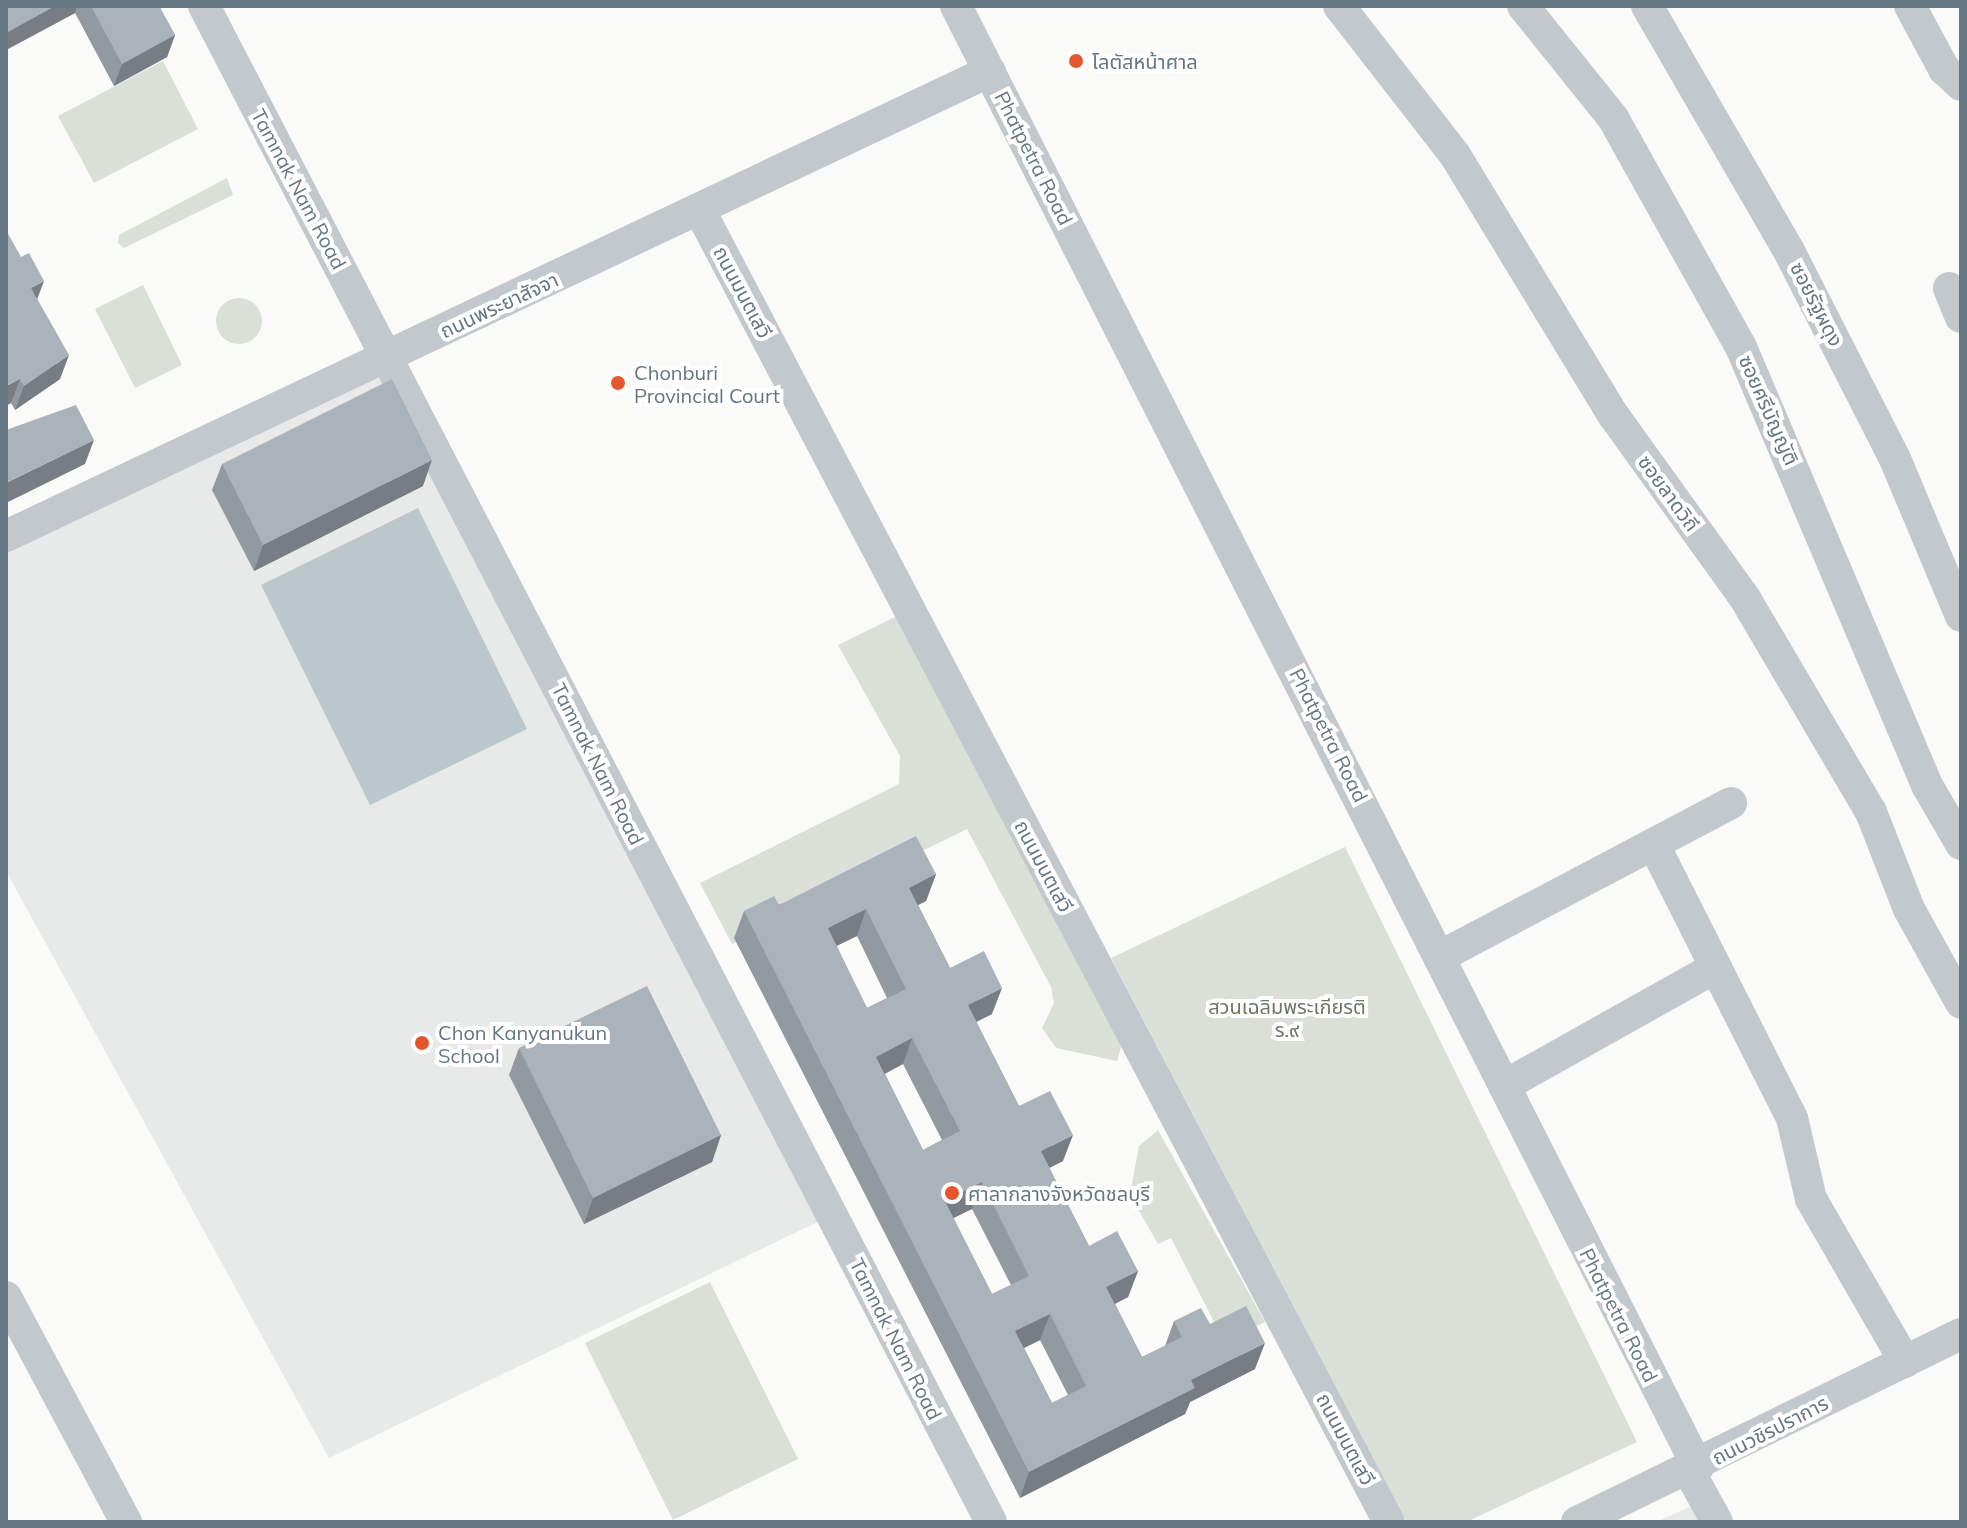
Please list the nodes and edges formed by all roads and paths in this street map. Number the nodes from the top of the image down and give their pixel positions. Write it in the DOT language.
graph roads {
  1 [pos="204,6"];
  2 [pos="956,6"];
  3 [pos="1339,6"];
  4 [pos="1523,6"];
  5 [pos="1647,6"];
  6 [pos="1910,6"];
  7 [pos="990,71"];
  8 [pos="1961,85"];
  9 [pos="699,209"];
  10 [pos="1949,288"];
  11 [pos="1961,317"];
  12 [pos="388,358"];
  13 [pos="6,536"];
  14 [pos="1961,616"];
  15 [pos="1731,803"];
  16 [pos="1961,844"];
  17 [pos="1654,845"];
  18 [pos="1441,956"];
  19 [pos="1716,967"];
  20 [pos="1961,1003"];
  21 [pos="1504,1086"];
  22 [pos="6,1297"];
  23 [pos="1961,1334"];
  24 [pos="1905,1362"];
  25 [pos="1694,1469"];
  26 [pos="126,1522"];
  27 [pos="991,1522"];
  28 [pos="1389,1522"];
  29 [pos="1577,1522"];
  30 [pos="1717,1522"];
  1 -- 12 [label="street, Tamnak Nam Road"];
  2 -- 7 [label="street, Phatpetra Road"];
  3 -- 20 [label="street, ซอยลาดวิถี"];
  4 -- 16 [label="street, ซอยศรีบัญญัติ"];
  5 -- 14 [label="street, ซอยรัฐผดุง"];
  6 -- 8 [label="street"];
  7 -- 9 [label="street, ถนนพระยาสัจจา"];
  7 -- 18 [label="street, Phatpetra Road"];
  9 -- 12 [label="street, ถนนพระยาสัจจา"];
  9 -- 28 [label="street, ถนนมนตเสวี"];
  10 -- 11 [label="street"];
  12 -- 13 [label="street, ถนนพระยาสัจจา"];
  12 -- 27 [label="street, Tamnak Nam Road"];
  15 -- 17 [label="street"];
  17 -- 18 [label="street"];
  17 -- 19 [label="street"];
  18 -- 21 [label="street, Phatpetra Road"];
  19 -- 21 [label="street"];
  19 -- 24 [label="street"];
  21 -- 25 [label="street, Phatpetra Road"];
  22 -- 26 [label="street"];
  23 -- 24 [label="street, ถนนวชิรปราการ"];
  24 -- 25 [label="street, ถนนวชิรปราการ"];
  25 -- 29 [label="street, ถนนวชิรปราการ"];
  25 -- 30 [label="street, Phatpetra Road"];
}
